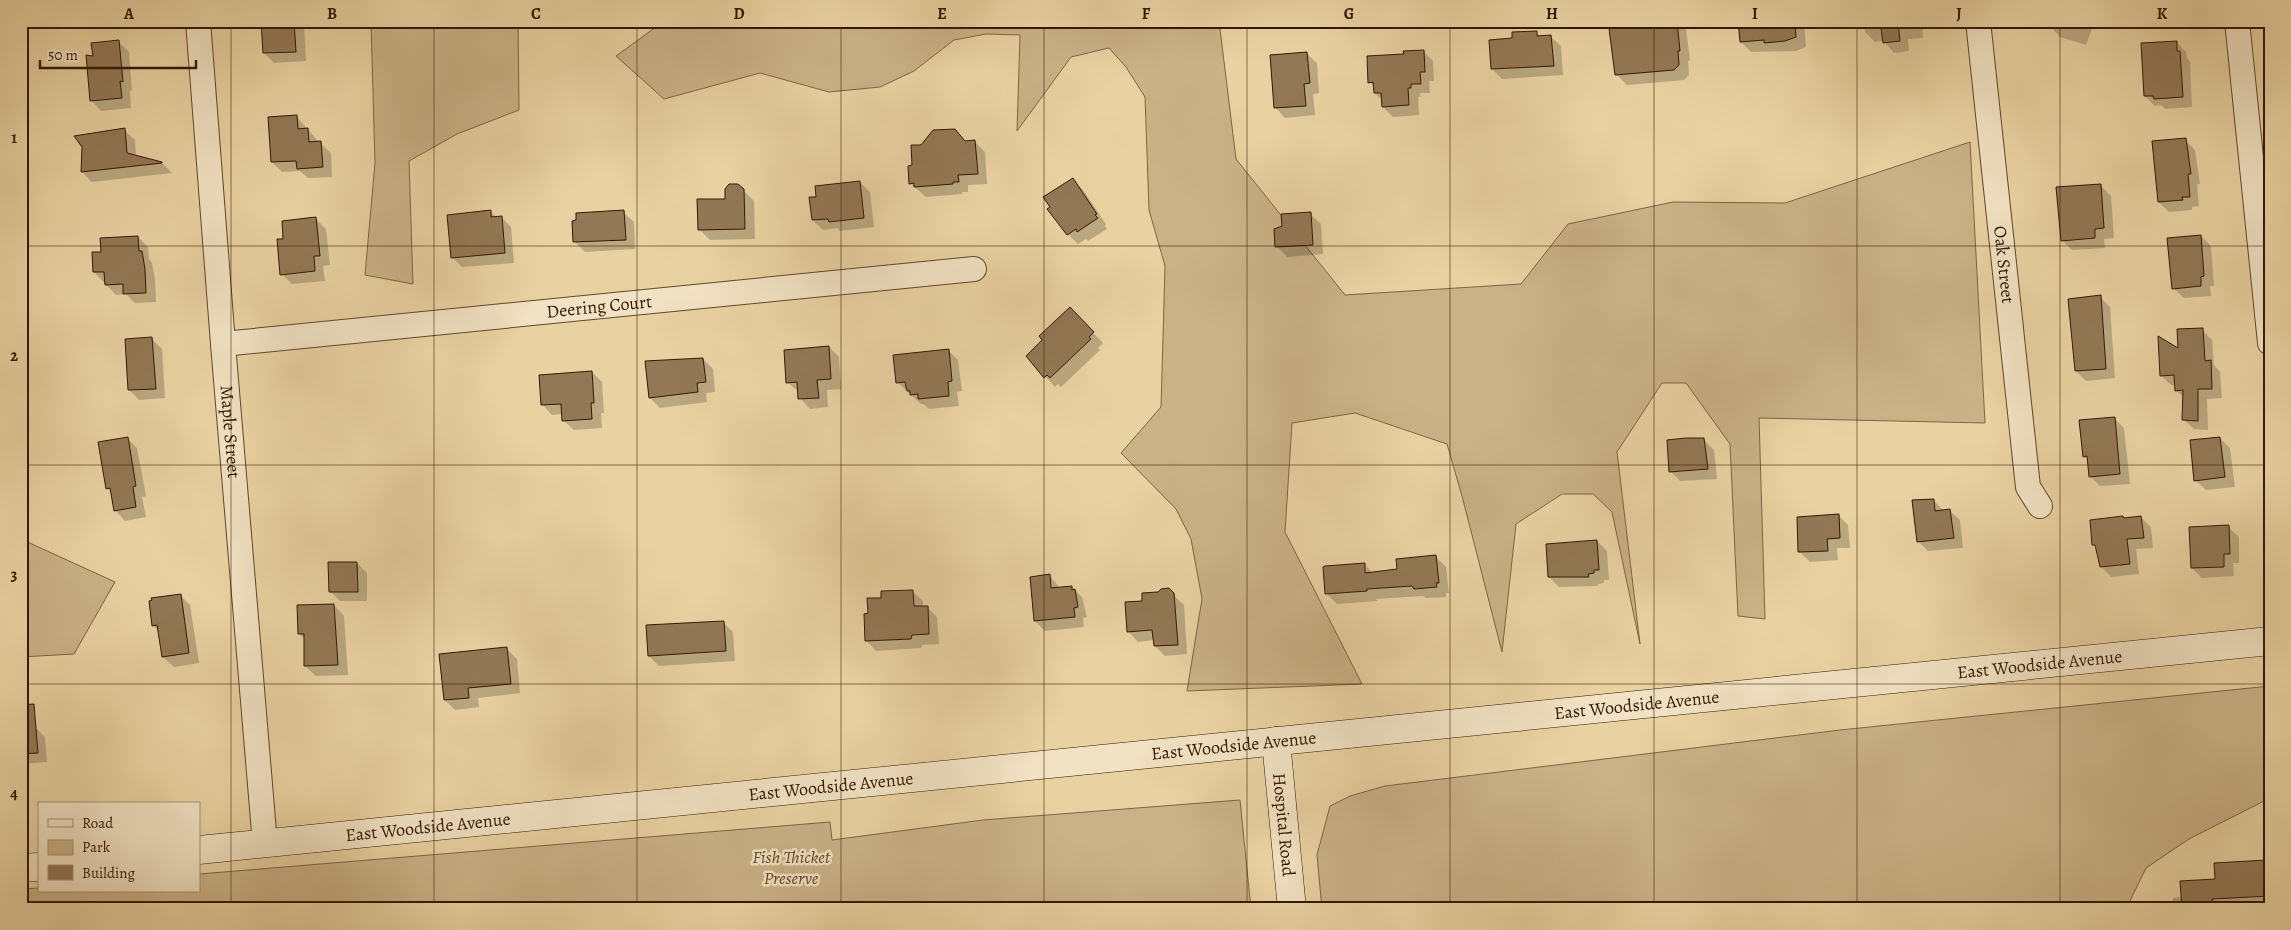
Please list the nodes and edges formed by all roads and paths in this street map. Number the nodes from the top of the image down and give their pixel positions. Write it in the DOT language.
graph roads {
  1 [pos="198,21"];
  2 [pos="1978,21"];
  3 [pos="2237,21"];
  4 [pos="974,268"];
  5 [pos="2270,343"];
  6 [pos="222,344"];
  7 [pos="2040,506"];
  8 [pos="2270,641"];
  9 [pos="1276,741"];
  10 [pos="265,844"];
  11 [pos="200,850"];
  12 [pos="38,866"];
  13 [pos="21,868"];
  14 [pos="1292,909"];
  1 -- 6 [label="street, Maple Street"];
  2 -- 7 [label="street, Oak Street"];
  3 -- 5 [label="street"];
  4 -- 6 [label="street, Deering Court"];
  6 -- 10 [label="street, Maple Street"];
  8 -- 9 [label="main road, East Woodside Avenue"];
  9 -- 10 [label="main road, East Woodside Avenue"];
  9 -- 14 [label="main road, Hospital Road"];
  10 -- 11 [label="main road, East Woodside Avenue"];
  12 -- 13 [label="main road"];
}
